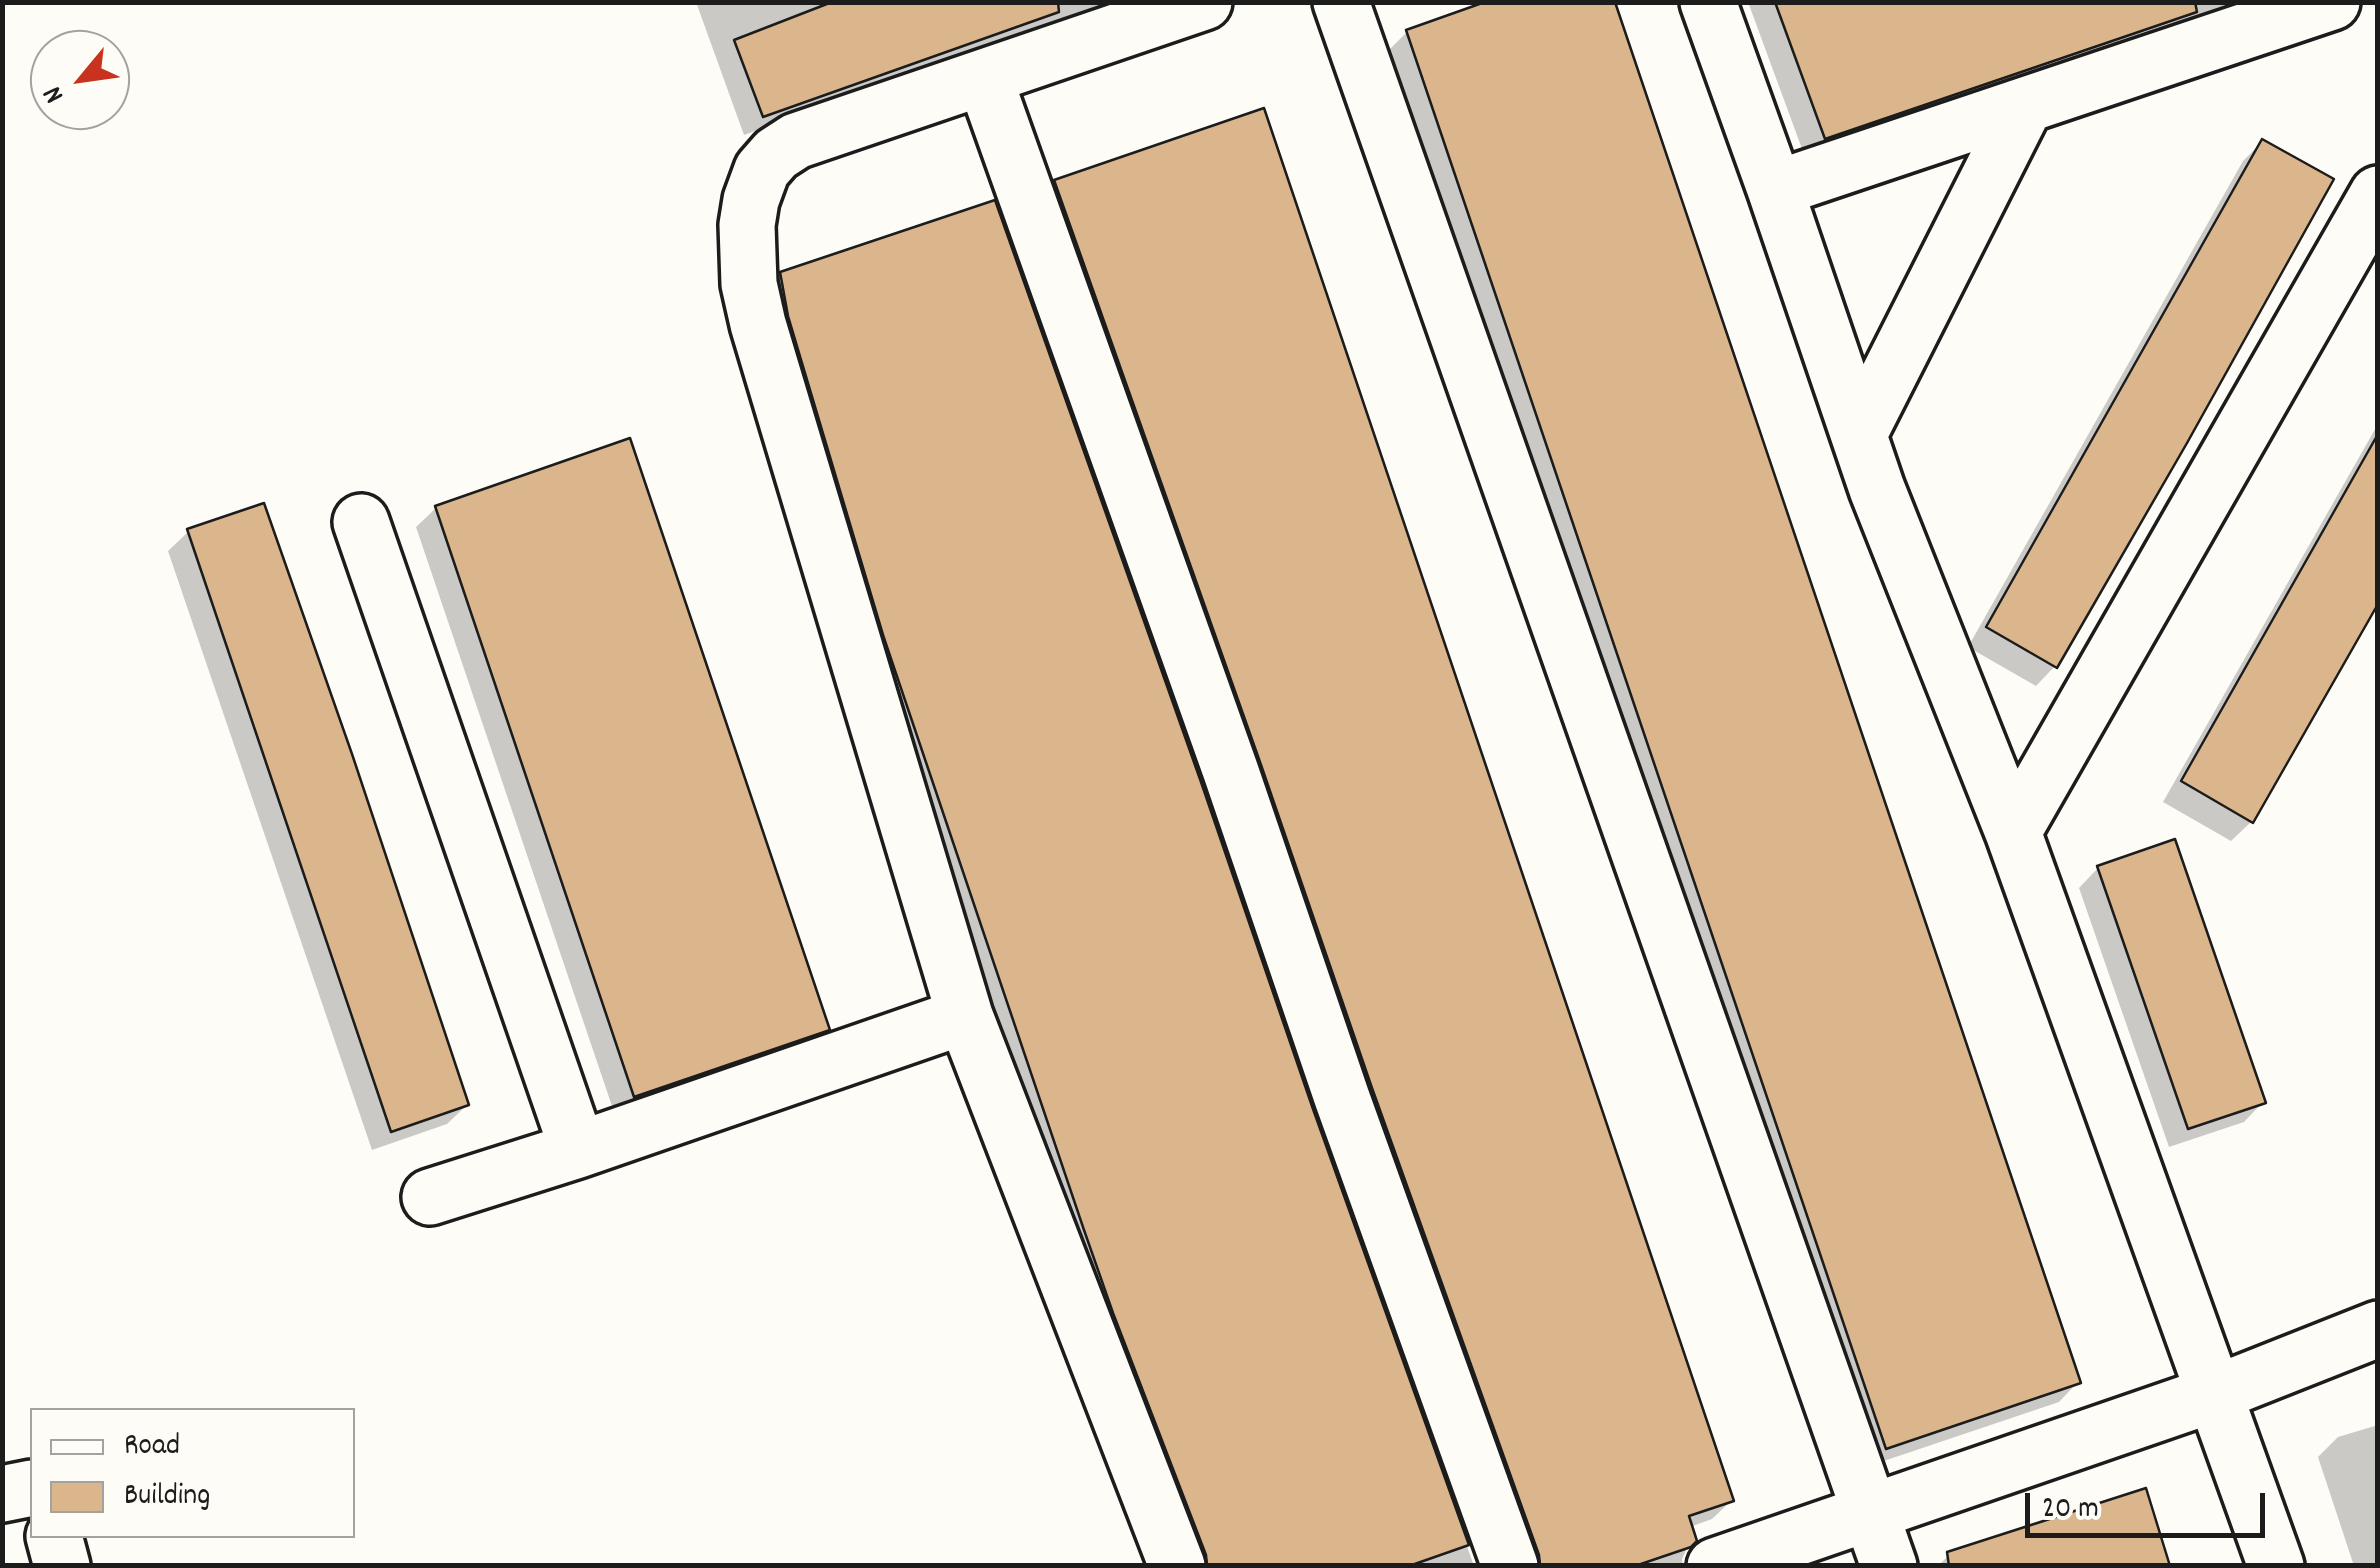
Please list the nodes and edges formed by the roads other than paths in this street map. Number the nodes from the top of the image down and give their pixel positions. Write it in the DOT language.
graph roads {
  1 [pos="1204,2"];
  2 [pos="1341,2"];
  3 [pos="1708,2"];
  4 [pos="2332,2"];
  5 [pos="984,77"];
  6 [pos="2025,106"];
  7 [pos="1775,189"];
  8 [pos="2378,194"];
  9 [pos="1859,434"];
  10 [pos="360,522"];
  11 [pos="2013,832"];
  12 [pos="965,1016"];
  13 [pos="578,1150"];
  14 [pos="430,1196"];
  15 [pos="2378,1328"];
  16 [pos="2214,1394"];
  17 [pos="30,1488"];
  18 [pos="2,1494"];
  19 [pos="1872,1511"];
  20 [pos="55,1538"];
  21 [pos="62,1566"];
  22 [pos="1177,1566"];
  23 [pos="1510,1566"];
  24 [pos="1715,1566"];
  25 [pos="1890,1566"];
  26 [pos="2276,1566"];
  1 -- 5 [label="street"];
  2 -- 19 [label="street"];
  3 -- 7 [label="street"];
  4 -- 6 [label="street"];
  5 -- 12 [label="street"];
  5 -- 23 [label="street"];
  6 -- 7 [label="street"];
  6 -- 9 [label="street"];
  7 -- 9 [label="street"];
  8 -- 11 [label="street"];
  9 -- 11 [label="street"];
  10 -- 13 [label="street"];
  11 -- 16 [label="street"];
  12 -- 13 [label="street"];
  12 -- 22 [label="street"];
  13 -- 14 [label="street"];
  15 -- 16 [label="street"];
  16 -- 19 [label="street"];
  16 -- 26 [label="street"];
  17 -- 18 [label="street"];
  19 -- 24 [label="street"];
  19 -- 25 [label="street"];
  20 -- 21 [label="street"];
}
